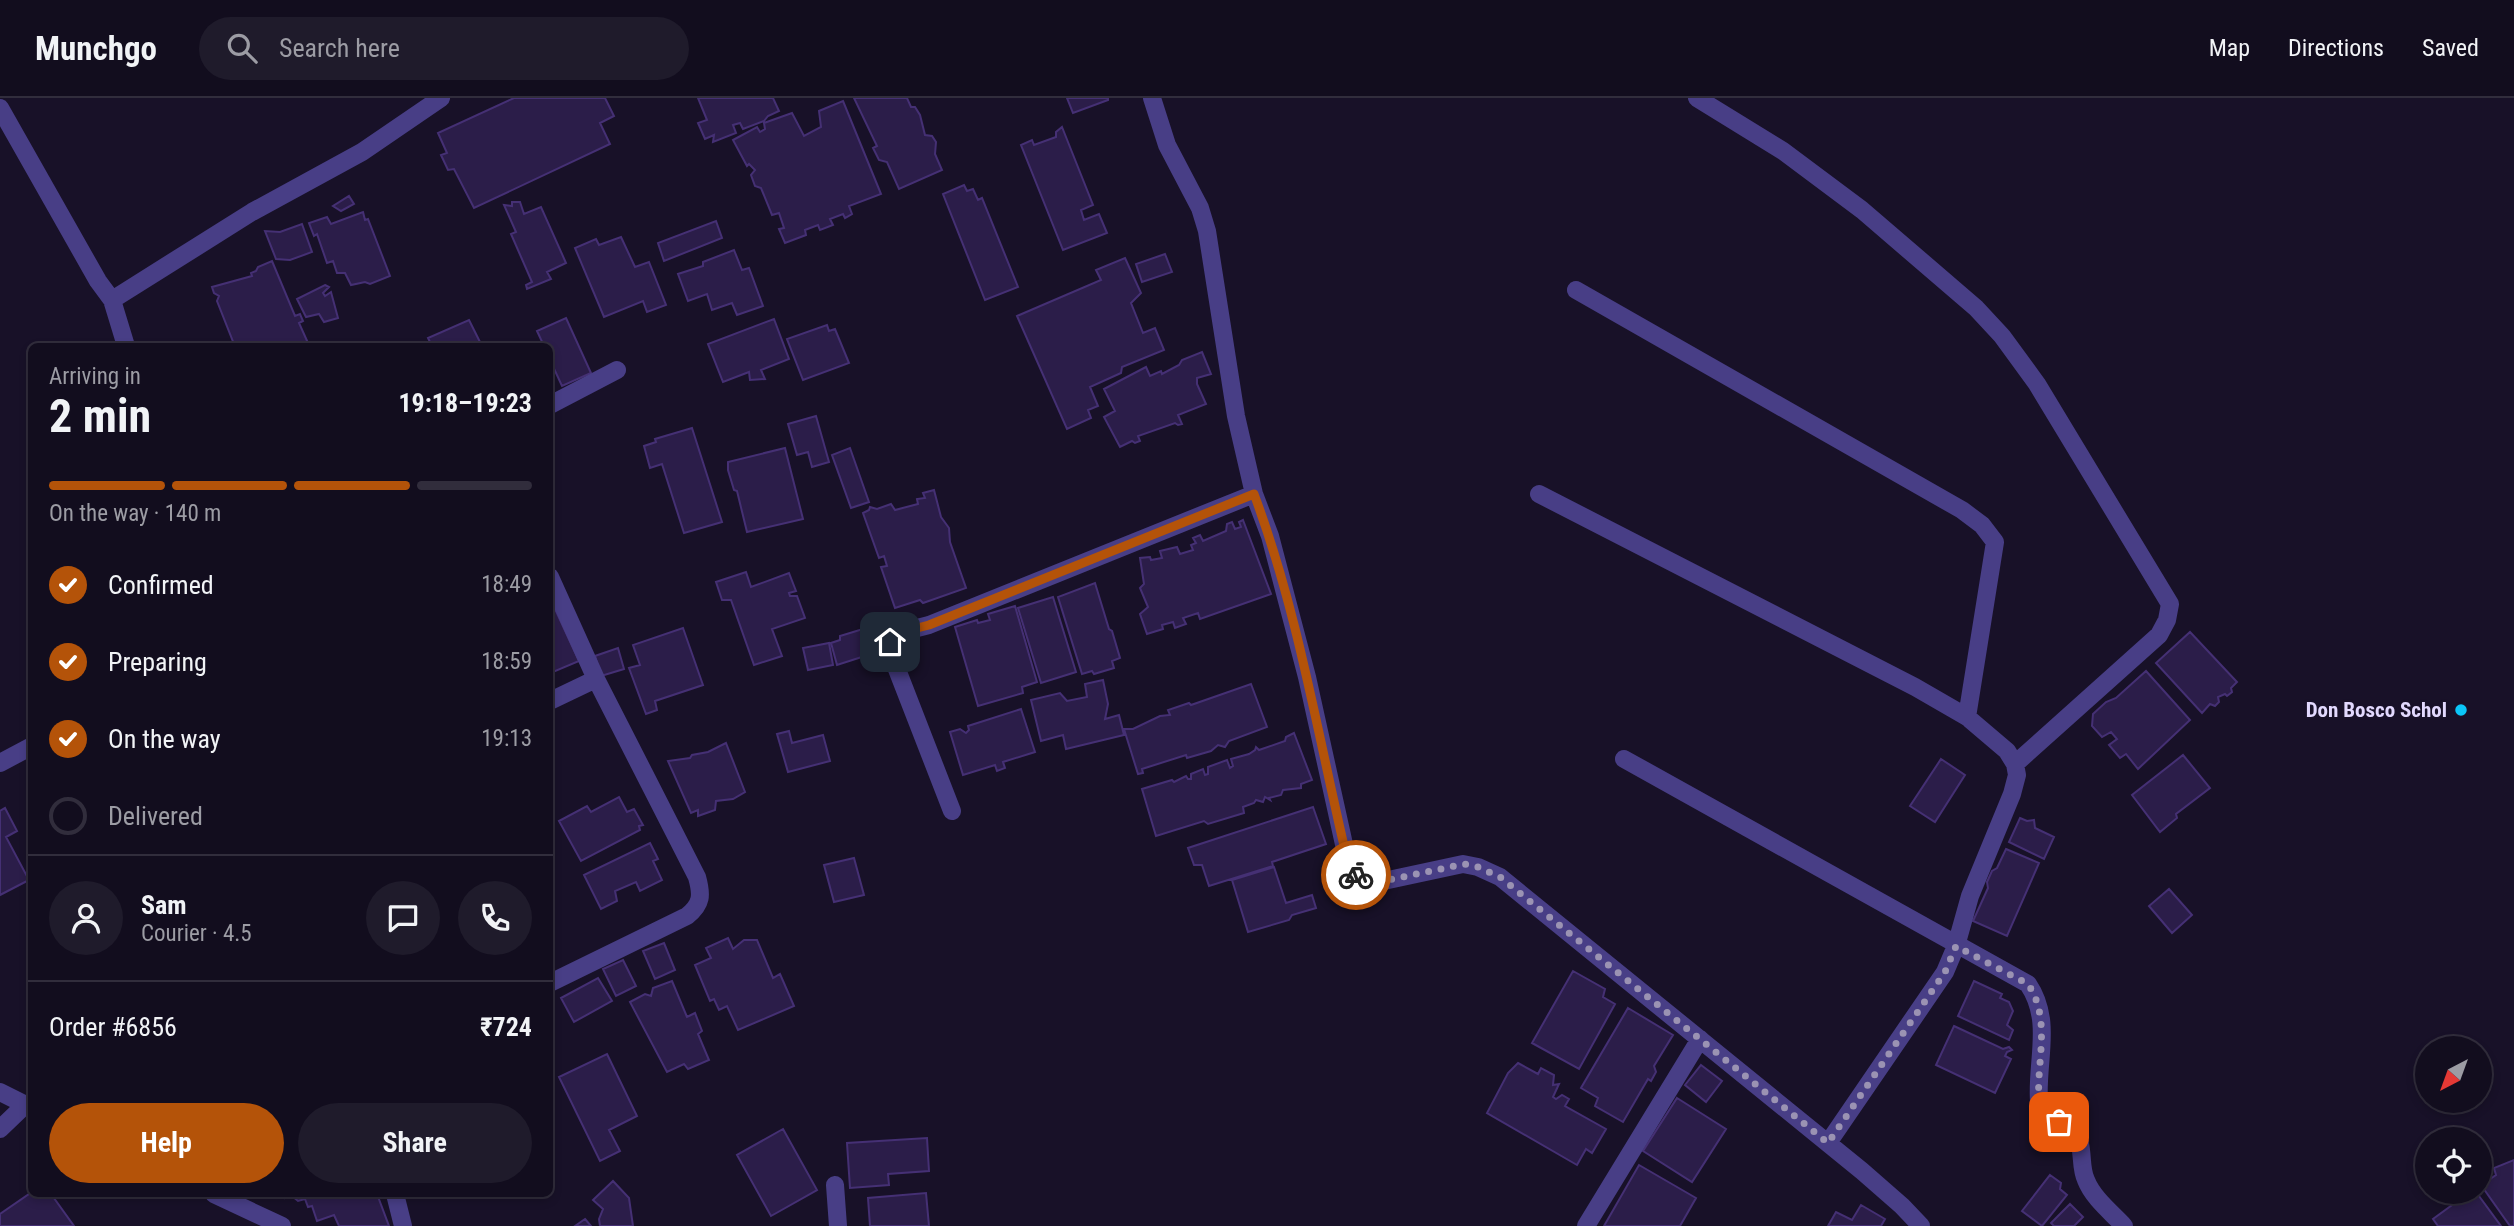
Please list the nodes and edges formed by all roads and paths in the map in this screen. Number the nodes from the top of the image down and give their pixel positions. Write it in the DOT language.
graph roads {
  1 [pos="441,98"];
  2 [pos="1152,98"];
  3 [pos="1697,98"];
  4 [pos="0,108"];
  5 [pos="1576,290"];
  6 [pos="111,300"];
  7 [pos="125,343"];
  8 [pos="617,370"];
  9 [pos="553,403"];
  10 [pos="1254,494"];
  11 [pos="1539,494"];
  12 [pos="553,584"];
  13 [pos="596,679"];
  14 [pos="553,700"];
  15 [pos="1967,717"];
  16 [pos="28,748"];
  17 [pos="1624,760"];
  18 [pos="0,764"];
  19 [pos="2015,764"];
  20 [pos="951,811"];
  21 [pos="1956,946"];
  22 [pos="553,982"];
  23 [pos="1700,1039"];
  24 [pos="0,1092"];
  25 [pos="28,1106"];
  26 [pos="0,1129"];
  27 [pos="1828,1143"];
  28 [pos="835,1185"];
  29 [pos="220,1197"];
  30 [pos="396,1197"];
  31 [pos="282,1226"];
  32 [pos="403,1226"];
  33 [pos="838,1226"];
  34 [pos="1586,1226"];
  35 [pos="1921,1226"];
  36 [pos="2124,1226"];
  1 -- 6 [label="street"];
  2 -- 10 [label="street"];
  3 -- 19 [label="street"];
  4 -- 6 [label="street"];
  5 -- 15 [label="street"];
  6 -- 7 [label="street"];
  8 -- 9 [label="street"];
  10 -- 20 [label="street"];
  10 -- 23 [label="street"];
  11 -- 15 [label="street"];
  12 -- 13 [label="street"];
  13 -- 14 [label="street"];
  13 -- 22 [label="street"];
  15 -- 19 [label="street"];
  16 -- 18 [label="street"];
  17 -- 21 [label="street"];
  19 -- 21 [label="street"];
  21 -- 27 [label="street"];
  21 -- 36 [label="street"];
  23 -- 27 [label="street"];
  23 -- 34 [label="street"];
  24 -- 25 [label="street"];
  25 -- 26 [label="street"];
  27 -- 35 [label="street"];
  28 -- 33 [label="street"];
  29 -- 31 [label="street"];
  30 -- 32 [label="street"];
}
